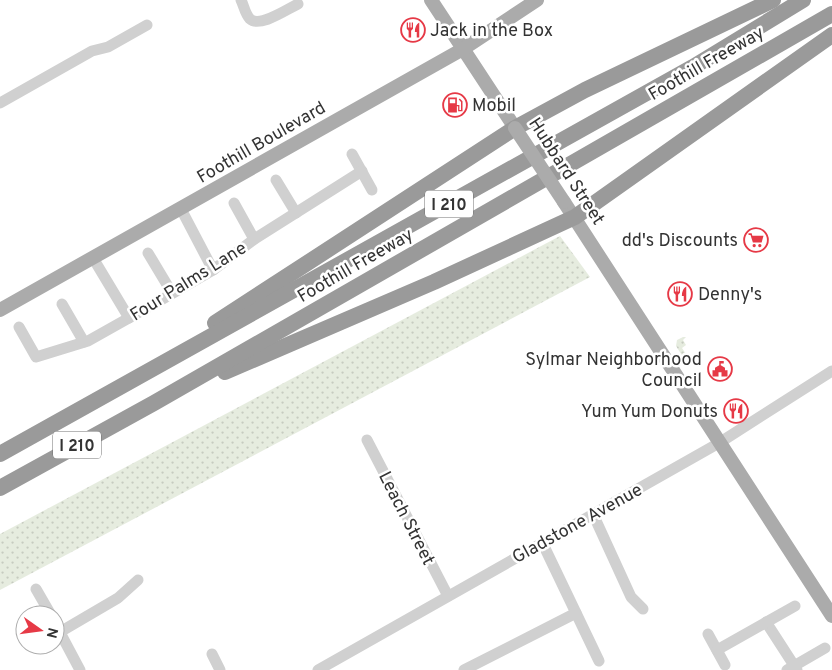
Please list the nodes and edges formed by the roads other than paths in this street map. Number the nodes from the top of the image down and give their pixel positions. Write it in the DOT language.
graph roads {
  1 [pos="241,0"];
  2 [pos="432,0"];
  3 [pos="537,0"];
  4 [pos="773,0"];
  5 [pos="803,0"];
  6 [pos="298,4"];
  7 [pos="832,14"];
  8 [pos="147,25"];
  9 [pos="832,35"];
  10 [pos="463,49"];
  11 [pos="0,103"];
  12 [pos="516,128"];
  13 [pos="352,154"];
  14 [pos="362,171"];
  15 [pos="276,180"];
  16 [pos="372,190"];
  17 [pos="234,204"];
  18 [pos="181,209"];
  19 [pos="296,213"];
  20 [pos="575,218"];
  21 [pos="254,240"];
  22 [pos="148,253"];
  23 [pos="93,258"];
  24 [pos="213,270"];
  25 [pos="172,294"];
  26 [pos="62,304"];
  27 [pos="0,310"];
  28 [pos="129,318"];
  29 [pos="19,327"];
  30 [pos="84,342"];
  31 [pos="832,371"];
  32 [pos="93,402"];
  33 [pos="154,403"];
  34 [pos="367,440"];
  35 [pos="720,443"];
  36 [pos="0,454"];
  37 [pos="0,488"];
  38 [pos="593,514"];
  39 [pos="542,542"];
  40 [pos="138,580"];
  41 [pos="36,589"];
  42 [pos="448,596"];
  43 [pos="45,605"];
  44 [pos="795,606"];
  45 [pos="643,609"];
  46 [pos="576,613"];
  47 [pos="832,616"];
  48 [pos="766,622"];
  49 [pos="65,624"];
  50 [pos="708,634"];
  51 [pos="65,641"];
  52 [pos="825,648"];
  53 [pos="717,650"];
  54 [pos="212,654"];
  55 [pos="599,661"];
  56 [pos="725,665"];
  57 [pos="793,669"];
  58 [pos="80,670"];
  59 [pos="220,670"];
  60 [pos="318,670"];
  61 [pos="464,670"];
  1 -- 6 [label="street"];
  2 -- 10 [label="main road, Hubbard Street"];
  3 -- 10 [label="main road, Foothill Boulevard"];
  4 -- 12 [label="highway"];
  5 -- 32 [label="highway, Foothill Freeway / I 210"];
  7 -- 33 [label="highway, Foothill Freeway / I 210"];
  8 -- 11 [label="street"];
  9 -- 20 [label="highway"];
  10 -- 12 [label="main road, Hubbard Street"];
  10 -- 18 [label="main road, Foothill Boulevard"];
  12 -- 20 [label="main road, Hubbard Street, bridge"];
  12 -- 32 [label="highway"];
  13 -- 14 [label="street"];
  14 -- 16 [label="street"];
  14 -- 19 [label="street, Four Palms Lane"];
  15 -- 19 [label="street"];
  17 -- 21 [label="street"];
  18 -- 23 [label="main road, Foothill Boulevard"];
  18 -- 24 [label="street"];
  19 -- 21 [label="street, Four Palms Lane"];
  20 -- 33 [label="highway"];
  20 -- 35 [label="main road, Hubbard Street"];
  21 -- 24 [label="street, Four Palms Lane"];
  22 -- 25 [label="street"];
  23 -- 27 [label="main road, Foothill Boulevard"];
  23 -- 28 [label="street"];
  24 -- 25 [label="street, Four Palms Lane"];
  25 -- 28 [label="street, Four Palms Lane"];
  26 -- 30 [label="street"];
  28 -- 30 [label="street, Four Palms Lane"];
  29 -- 30 [label="street, Four Palms Lane"];
  31 -- 35 [label="street, Gladstone Avenue"];
  32 -- 36 [label="highway, Foothill Freeway / I 210"];
  33 -- 37 [label="highway, Foothill Freeway / I 210"];
  34 -- 42 [label="street, Leach Street"];
  35 -- 38 [label="street, Gladstone Avenue"];
  35 -- 47 [label="main road, Hubbard Street"];
  38 -- 39 [label="street, Gladstone Avenue"];
  38 -- 45 [label="street"];
  39 -- 42 [label="street, Gladstone Avenue"];
  39 -- 46 [label="street"];
  40 -- 49 [label="street"];
  41 -- 43 [label="street"];
  42 -- 60 [label="street, Gladstone Avenue"];
  44 -- 48 [label="street"];
  46 -- 55 [label="street"];
  46 -- 61 [label="street"];
  48 -- 53 [label="street"];
  48 -- 57 [label="street"];
  50 -- 53 [label="street"];
  51 -- 58 [label="street"];
  52 -- 57 [label="street"];
  53 -- 56 [label="street"];
  54 -- 59 [label="street"];
}
